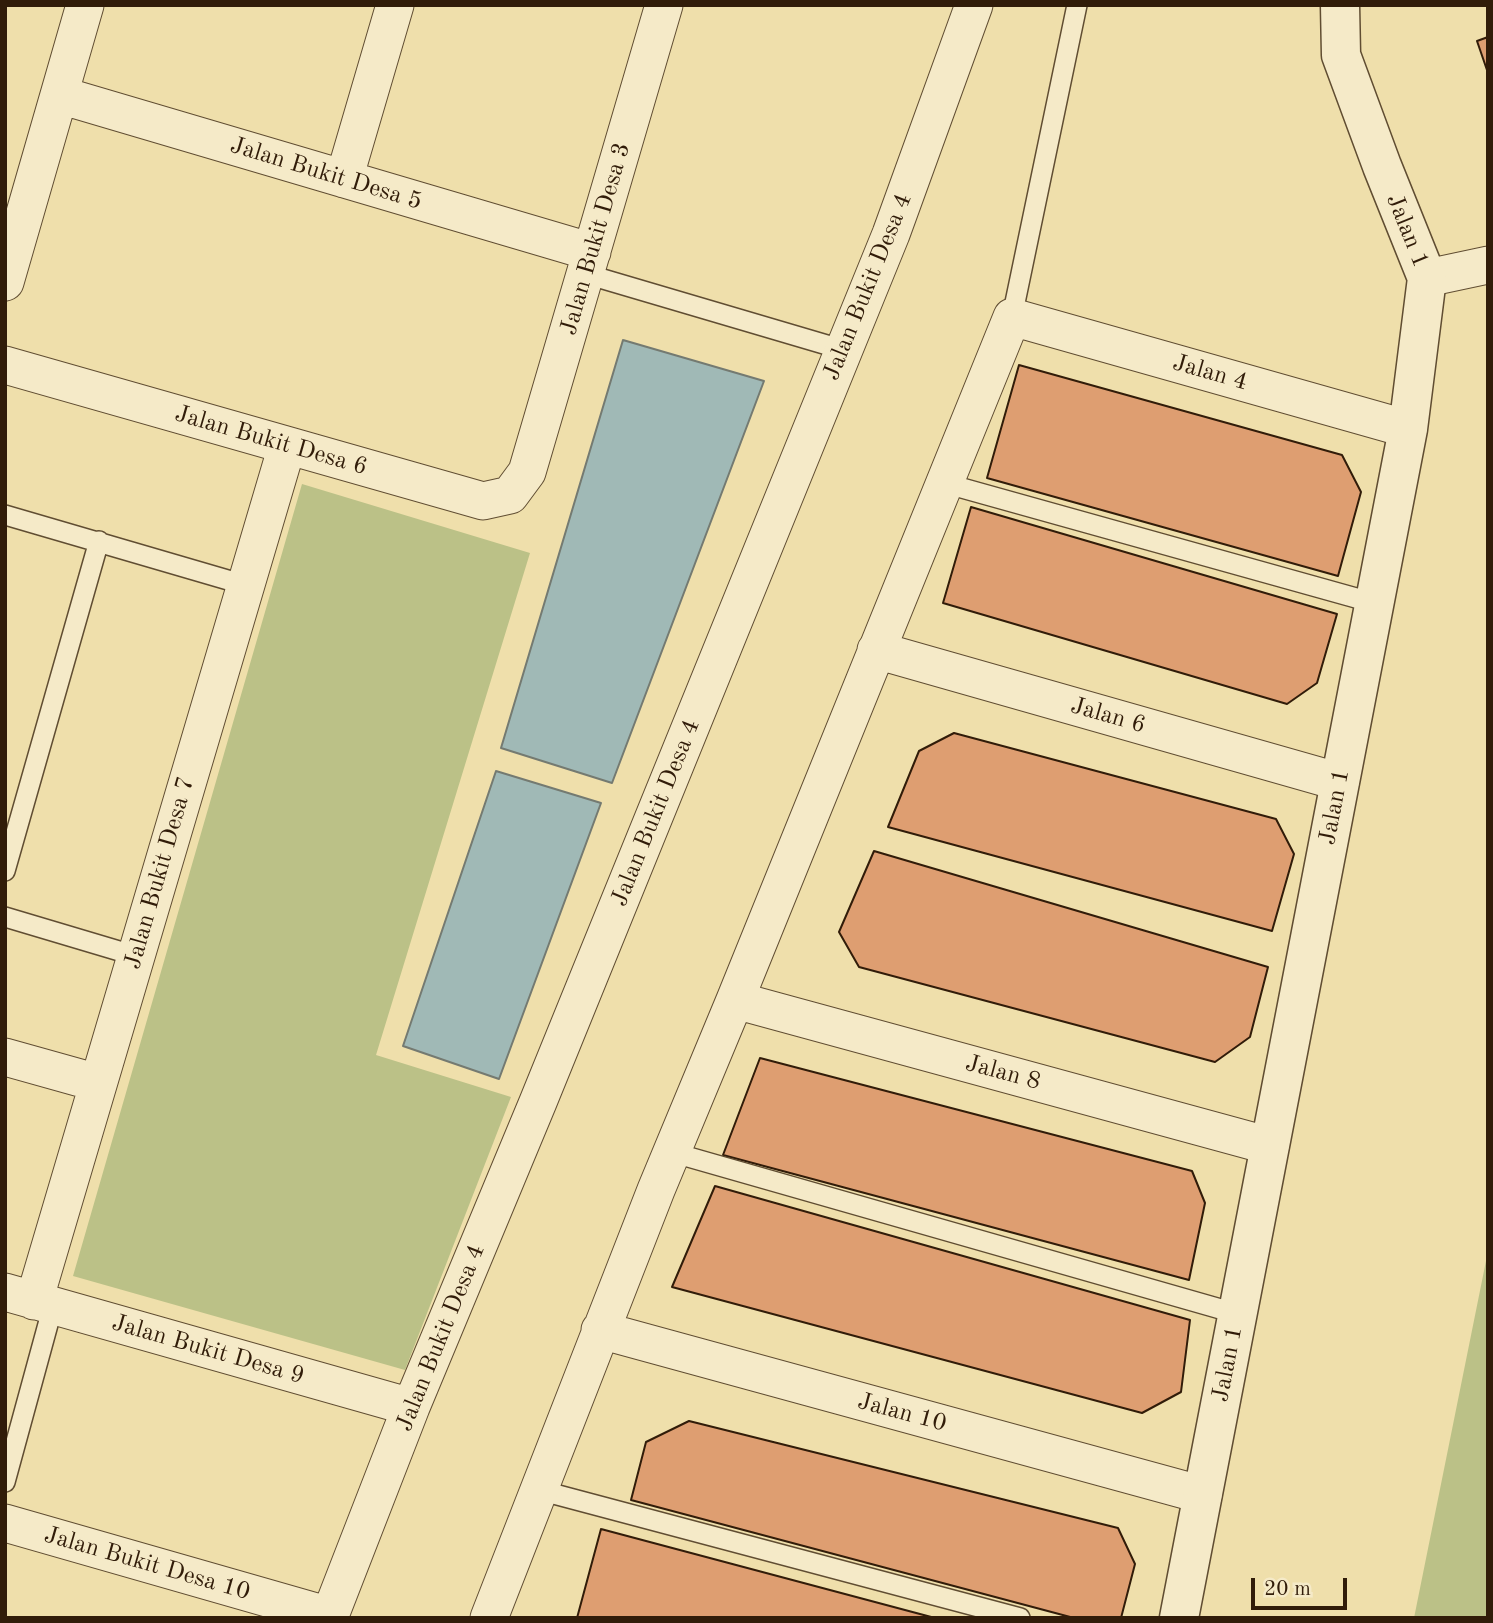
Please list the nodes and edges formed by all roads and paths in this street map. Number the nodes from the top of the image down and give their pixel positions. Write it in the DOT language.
graph roads {
  1 [pos="85,5"];
  2 [pos="395,5"];
  3 [pos="664,5"];
  4 [pos="974,5"];
  5 [pos="1077,5"];
  6 [pos="1340,5"];
  7 [pos="60,95"];
  8 [pos="344,179"];
  9 [pos="589,263"];
  10 [pos="1488,265"];
  11 [pos="1427,278"];
  12 [pos="5,282"];
  13 [pos="1012,317"];
  14 [pos="844,350"];
  15 [pos="5,365"];
  16 [pos="1408,429"];
  17 [pos="287,446"];
  18 [pos="527,472"];
  19 [pos="944,483"];
  20 [pos="5,515"];
  21 [pos="99,541"];
  22 [pos="245,584"];
  23 [pos="1374,603"];
  24 [pos="876,650"];
  25 [pos="1340,782"];
  26 [pos="5,871"];
  27 [pos="5,917"];
  28 [pos="136,956"];
  29 [pos="735,1000"];
  30 [pos="5,1057"];
  31 [pos="98,1083"];
  32 [pos="1270,1146"];
  33 [pos="671,1152"];
  34 [pos="31,1300"];
  35 [pos="1238,1314"];
  36 [pos="600,1330"];
  37 [pos="411,1407"];
  38 [pos="5,1482"];
  39 [pos="538,1490"];
  40 [pos="1203,1495"];
  41 [pos="5,1523"];
  42 [pos="330,1617"];
  43 [pos="489,1618"];
  44 [pos="1020,1618"];
  45 [pos="1180,1618"];
  1 -- 7 [label="street"];
  2 -- 8 [label="street"];
  3 -- 9 [label="street, Jalan Bukit Desa 3"];
  4 -- 14 [label="street, Jalan Bukit Desa 4"];
  5 -- 13 [label="lane"];
  6 -- 11 [label="street, Jalan 1"];
  7 -- 8 [label="street, Jalan Bukit Desa 5"];
  7 -- 12 [label="street"];
  8 -- 9 [label="street, Jalan Bukit Desa 5"];
  9 -- 14 [label="lane"];
  9 -- 18 [label="street, Jalan Bukit Desa 3"];
  10 -- 11 [label="street"];
  11 -- 16 [label="street, Jalan 1"];
  13 -- 16 [label="street, Jalan 4"];
  13 -- 19 [label="street"];
  14 -- 37 [label="street, Jalan Bukit Desa 4"];
  15 -- 17 [label="street, Jalan Bukit Desa 6"];
  16 -- 23 [label="street, Jalan 1"];
  17 -- 18 [label="street, Jalan Bukit Desa 6"];
  17 -- 22 [label="street, Jalan Bukit Desa 7"];
  19 -- 23 [label="lane"];
  19 -- 24 [label="street"];
  20 -- 21 [label="lane"];
  21 -- 22 [label="lane"];
  21 -- 26 [label="lane"];
  22 -- 28 [label="street, Jalan Bukit Desa 7"];
  23 -- 25 [label="street, Jalan 1"];
  24 -- 25 [label="street, Jalan 6"];
  24 -- 29 [label="street"];
  25 -- 32 [label="street, Jalan 1"];
  27 -- 28 [label="lane"];
  28 -- 31 [label="street, Jalan Bukit Desa 7"];
  29 -- 32 [label="street, Jalan 8"];
  29 -- 33 [label="street"];
  30 -- 31 [label="street"];
  31 -- 34 [label="street, Jalan Bukit Desa 7"];
  32 -- 35 [label="street, Jalan 1"];
  33 -- 35 [label="lane"];
  33 -- 36 [label="street"];
  34 -- 37 [label="street, Jalan Bukit Desa 9"];
  34 -- 38 [label="lane"];
  35 -- 40 [label="street, Jalan 1"];
  36 -- 39 [label="street"];
  36 -- 40 [label="street, Jalan 10"];
  37 -- 42 [label="street, Jalan Bukit Desa 4"];
  39 -- 43 [label="street"];
  39 -- 44 [label="lane"];
  40 -- 45 [label="street, Jalan 1"];
  41 -- 42 [label="street, Jalan Bukit Desa 10"];
}
